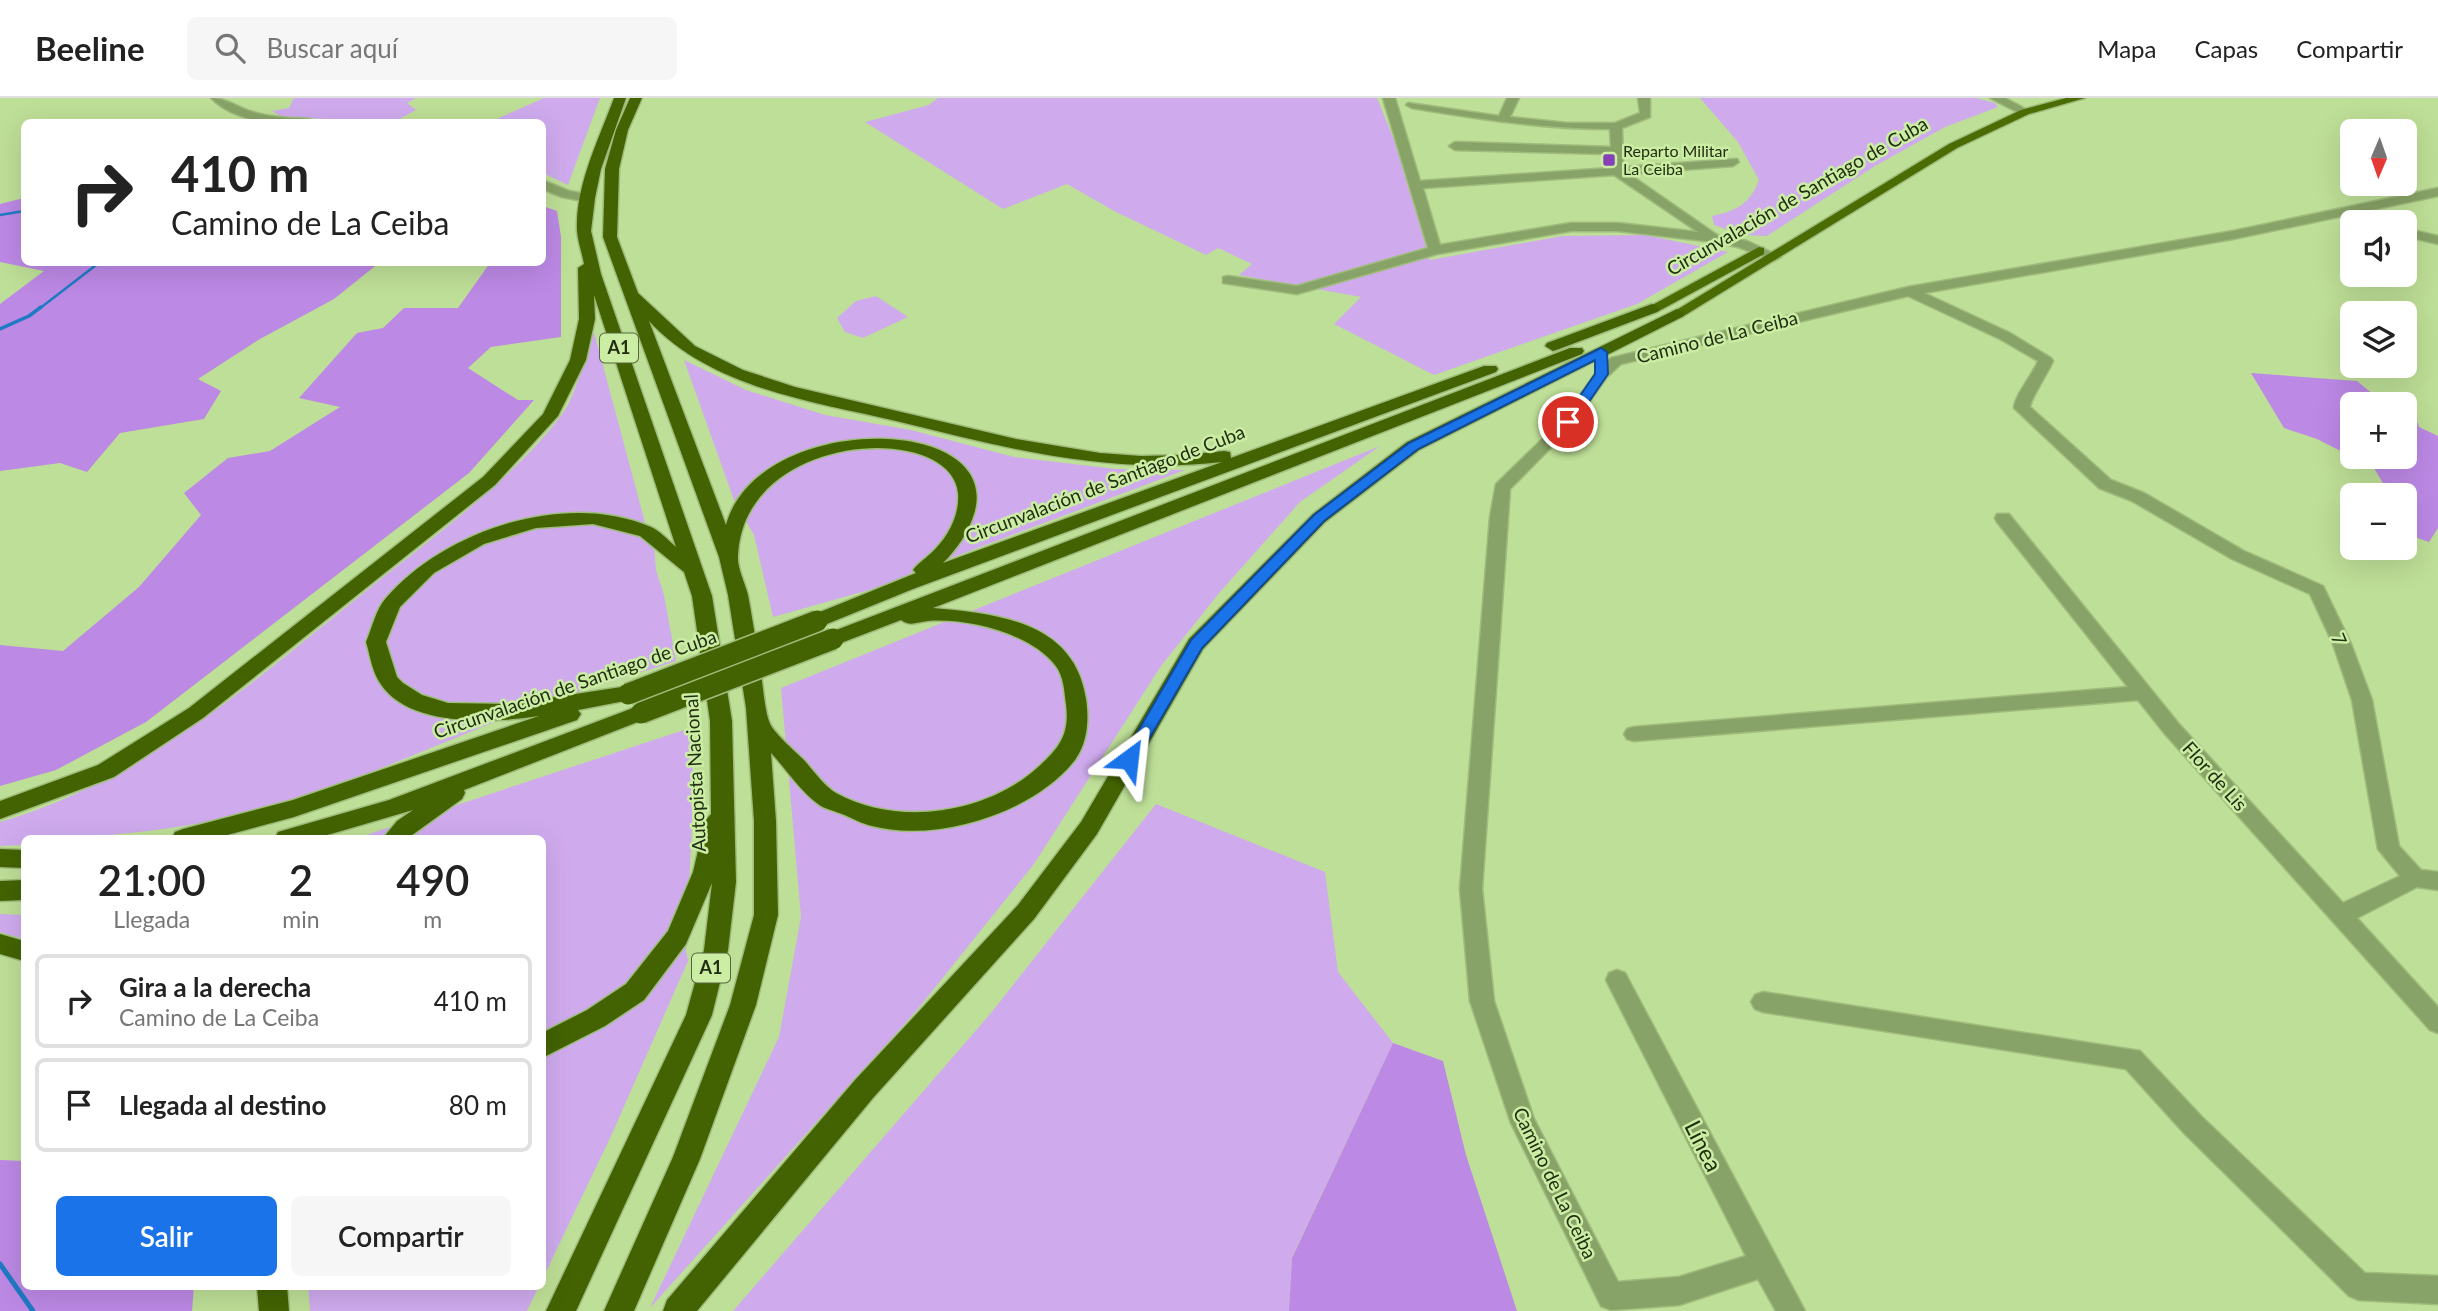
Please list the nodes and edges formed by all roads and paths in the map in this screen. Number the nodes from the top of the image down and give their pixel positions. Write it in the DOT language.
graph roads {
  1 [pos="217,98"];
  2 [pos="620,98"];
  3 [pos="636,98"];
  4 [pos="1389,98"];
  5 [pos="1513,98"];
  6 [pos="1644,98"];
  7 [pos="1996,98"];
  8 [pos="2046,98"];
  9 [pos="2079,98"];
  10 [pos="1412,105"];
  11 [pos="2020,109"];
  12 [pos="277,119"];
  13 [pos="1503,120"];
  14 [pos="1616,126"];
  15 [pos="1455,146"];
  16 [pos="1616,151"];
  17 [pos="1733,162"];
  18 [pos="1617,171"];
  19 [pos="1418,185"];
  20 [pos="546,186"];
  21 [pos="2438,192"];
  22 [pos="588,198"];
  23 [pos="2333,215"];
  24 [pos="2340,217"];
  25 [pos="584,231"];
  26 [pos="2417,235"];
  27 [pos="1714,237"];
  28 [pos="2438,240"];
  29 [pos="1435,250"];
  30 [pos="1759,251"];
  31 [pos="1774,257"];
  32 [pos="1228,280"];
  33 [pos="630,291"];
  34 [pos="1908,291"];
  35 [pos="1652,309"];
  36 [pos="1677,314"];
  37 [pos="1601,363"];
  38 [pos="1377,410"];
  39 [pos="2138,496"];
  40 [pos="2003,518"];
  41 [pos="729,557"];
  42 [pos="906,584"];
  43 [pos="702,596"];
  44 [pos="873,624"];
  45 [pos="2143,693"];
  46 [pos="628,694"];
  47 [pos="757,724"];
  48 [pos="1634,734"];
  49 [pos="483,772"];
  50 [pos="724,781"];
  51 [pos="0,810"];
  52 [pos="194,835"];
  53 [pos="296,835"];
  54 [pos="397,835"];
  55 [pos="0,858"];
  56 [pos="21,859"];
  57 [pos="2415,878"];
  58 [pos="2438,881"];
  59 [pos="21,890"];
  60 [pos="0,891"];
  61 [pos="2341,915"];
  62 [pos="0,944"];
  63 [pos="21,950"];
  64 [pos="1617,980"];
  65 [pos="1763,1002"];
  66 [pos="2438,1023"];
  67 [pos="546,1044"];
  68 [pos="1764,1264"];
  69 [pos="272,1290"];
  70 [pos="2438,1290"];
  71 [pos="274,1311"];
  72 [pos="561,1311"];
  73 [pos="619,1311"];
  74 [pos="678,1311"];
  75 [pos="1791,1311"];
  1 -- 12 [label="street"];
  2 -- 22 [label="highway, Autopista Nacional / A1"];
  3 -- 33 [label="highway, A1"];
  4 -- 19 [label="street"];
  5 -- 13 [label="street"];
  6 -- 14 [label="street"];
  7 -- 11 [label="street"];
  8 -- 11 [label="highway"];
  9 -- 11 [label="highway"];
  10 -- 13 [label="street"];
  11 -- 30 [label="highway, Circunvalación de Santiago de Cuba"];
  11 -- 31 [label="highway, Circunvalación de Santiago de Cuba"];
  13 -- 14 [label="street"];
  14 -- 16 [label="street"];
  15 -- 16 [label="street"];
  16 -- 18 [label="street"];
  17 -- 18 [label="street"];
  18 -- 19 [label="street"];
  18 -- 27 [label="street"];
  19 -- 29 [label="street"];
  20 -- 22 [label="street"];
  21 -- 23 [label="street, Camino de La Ceiba"];
  22 -- 25 [label="highway, Autopista Nacional / A1"];
  23 -- 24 [label="street"];
  23 -- 34 [label="street, Camino de La Ceiba"];
  25 -- 43 [label="highway, Autopista Nacional / A1"];
  25 -- 51 [label="highway"];
  26 -- 28 [label="street"];
  27 -- 29 [label="street"];
  27 -- 30 [label="street"];
  29 -- 32 [label="street"];
  30 -- 31 [label="street"];
  30 -- 35 [label="highway, Circunvalación de Santiago de Cuba"];
  31 -- 36 [label="highway, Circunvalación de Santiago de Cuba"];
  33 -- 38 [label="highway"];
  33 -- 41 [label="highway, A1"];
  34 -- 37 [label="street, Camino de La Ceiba"];
  34 -- 39 [label="street"];
  35 -- 38 [label="highway, Circunvalación de Santiago de Cuba"];
  36 -- 37 [label="highway"];
  36 -- 44 [label="highway, Circunvalación de Santiago de Cuba"];
  37 -- 68 [label="street, Camino de La Ceiba"];
  37 -- 74 [label="highway"];
  38 -- 42 [label="highway, Circunvalación de Santiago de Cuba"];
  39 -- 57 [label="street, 7"];
  40 -- 45 [label="street, Flor de Lis"];
  41 -- 42 [label="highway"];
  41 -- 47 [label="highway, A1"];
  42 -- 46 [label="highway, Circunvalación de Santiago de Cuba, bridge"];
  43 -- 46 [label="highway"];
  43 -- 50 [label="highway, Autopista Nacional / A1"];
  44 -- 47 [label="highway"];
  44 -- 49 [label="highway, Circunvalación de Santiago de Cuba, bridge"];
  45 -- 48 [label="street"];
  45 -- 61 [label="street, Flor de Lis"];
  46 -- 52 [label="highway, Circunvalación de Santiago de Cuba"];
  47 -- 73 [label="highway, A1"];
  49 -- 53 [label="highway, Circunvalación de Santiago de Cuba"];
  49 -- 54 [label="highway"];
  50 -- 67 [label="highway"];
  50 -- 72 [label="highway, Autopista Nacional / A1"];
  55 -- 56 [label="highway"];
  57 -- 58 [label="street"];
  57 -- 61 [label="street"];
  59 -- 60 [label="highway"];
  61 -- 66 [label="street, Flor de Lis"];
  62 -- 63 [label="highway"];
  64 -- 68 [label="street, Línea"];
  65 -- 70 [label="street"];
  68 -- 75 [label="street, Línea"];
  69 -- 71 [label="highway"];
}
